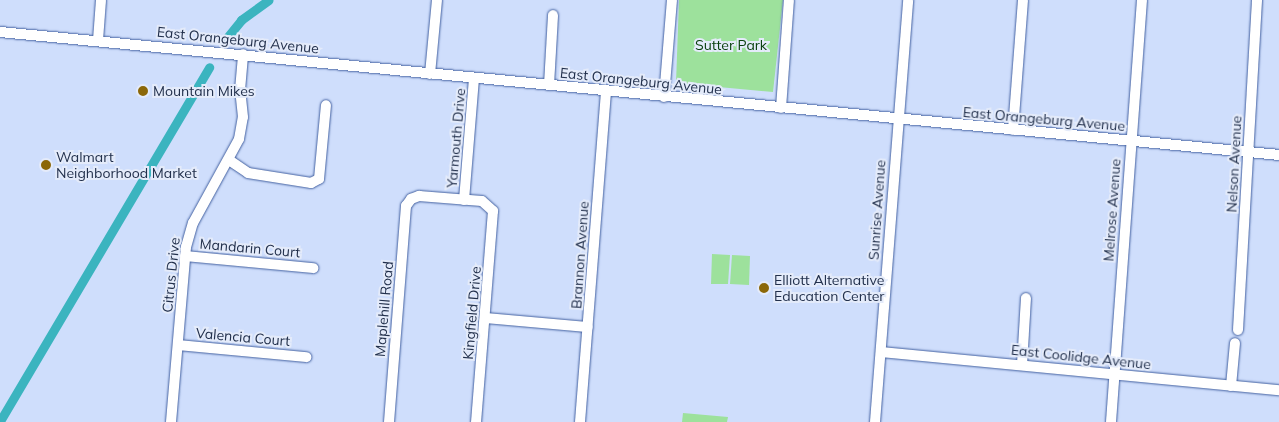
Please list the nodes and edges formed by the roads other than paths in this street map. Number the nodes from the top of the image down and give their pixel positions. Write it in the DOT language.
graph roads {
  1 [pos="101,0"];
  2 [pos="437,0"];
  3 [pos="672,0"];
  4 [pos="789,0"];
  5 [pos="908,0"];
  6 [pos="1023,0"];
  7 [pos="1142,0"];
  8 [pos="1257,0"];
  9 [pos="553,15"];
  10 [pos="0,32"];
  11 [pos="98,40"];
  12 [pos="243,54"];
  13 [pos="430,74"];
  14 [pos="474,78"];
  15 [pos="549,85"];
  16 [pos="606,91"];
  17 [pos="664,96"];
  18 [pos="326,105"];
  19 [pos="780,108"];
  20 [pos="898,119"];
  21 [pos="1013,130"];
  22 [pos="1131,141"];
  23 [pos="1248,152"];
  24 [pos="1279,155"];
  25 [pos="229,160"];
  26 [pos="464,200"];
  27 [pos="185,256"];
  28 [pos="313,268"];
  29 [pos="1026,298"];
  30 [pos="485,318"];
  31 [pos="588,327"];
  32 [pos="1238,330"];
  33 [pos="1235,343"];
  34 [pos="178,344"];
  35 [pos="881,352"];
  36 [pos="306,356"];
  37 [pos="1022,365"];
  38 [pos="1115,374"];
  39 [pos="1231,386"];
  40 [pos="1279,390"];
  41 [pos="171,422"];
  42 [pos="389,422"];
  43 [pos="476,422"];
  44 [pos="580,422"];
  45 [pos="875,422"];
  46 [pos="1112,422"];
  1 -- 11 [label="street"];
  2 -- 13 [label="street"];
  3 -- 17 [label="street"];
  4 -- 19 [label="street"];
  5 -- 20 [label="street, Sunrise Avenue"];
  6 -- 21 [label="street"];
  7 -- 22 [label="street, Melrose Avenue"];
  8 -- 23 [label="street, Nelson Avenue"];
  9 -- 15 [label="street"];
  10 -- 11 [label="street, East Orangeburg Avenue"];
  11 -- 12 [label="street, East Orangeburg Avenue"];
  12 -- 13 [label="street, East Orangeburg Avenue"];
  12 -- 25 [label="street, Citrus Drive"];
  13 -- 14 [label="street, East Orangeburg Avenue"];
  14 -- 15 [label="street, East Orangeburg Avenue"];
  14 -- 26 [label="street, Yarmouth Drive"];
  15 -- 16 [label="street, East Orangeburg Avenue"];
  16 -- 17 [label="street, East Orangeburg Avenue"];
  16 -- 31 [label="street, Brannon Avenue"];
  17 -- 19 [label="street, East Orangeburg Avenue"];
  18 -- 25 [label="street"];
  19 -- 20 [label="street, East Orangeburg Avenue"];
  20 -- 21 [label="street, East Orangeburg Avenue"];
  20 -- 35 [label="street, Sunrise Avenue"];
  21 -- 22 [label="street, East Orangeburg Avenue"];
  22 -- 23 [label="street, East Orangeburg Avenue"];
  22 -- 38 [label="street, Melrose Avenue"];
  23 -- 24 [label="street, East Orangeburg Avenue"];
  23 -- 32 [label="street, Nelson Avenue"];
  25 -- 27 [label="street, Citrus Drive"];
  26 -- 30 [label="street, Kingfield Drive"];
  26 -- 42 [label="street, Maplehill Road"];
  27 -- 28 [label="street, Mandarin Court"];
  27 -- 34 [label="street, Citrus Drive"];
  29 -- 37 [label="street"];
  30 -- 31 [label="street"];
  30 -- 43 [label="street, Kingfield Drive"];
  31 -- 44 [label="street, Brannon Avenue"];
  33 -- 39 [label="street"];
  34 -- 36 [label="street, Valencia Court"];
  34 -- 41 [label="street, Citrus Drive"];
  35 -- 37 [label="street, East Coolidge Avenue"];
  35 -- 45 [label="street, Sunrise Avenue"];
  37 -- 38 [label="street, East Coolidge Avenue"];
  38 -- 39 [label="street, East Coolidge Avenue"];
  38 -- 46 [label="street, Melrose Avenue"];
  39 -- 40 [label="street, East Coolidge Avenue"];
}
